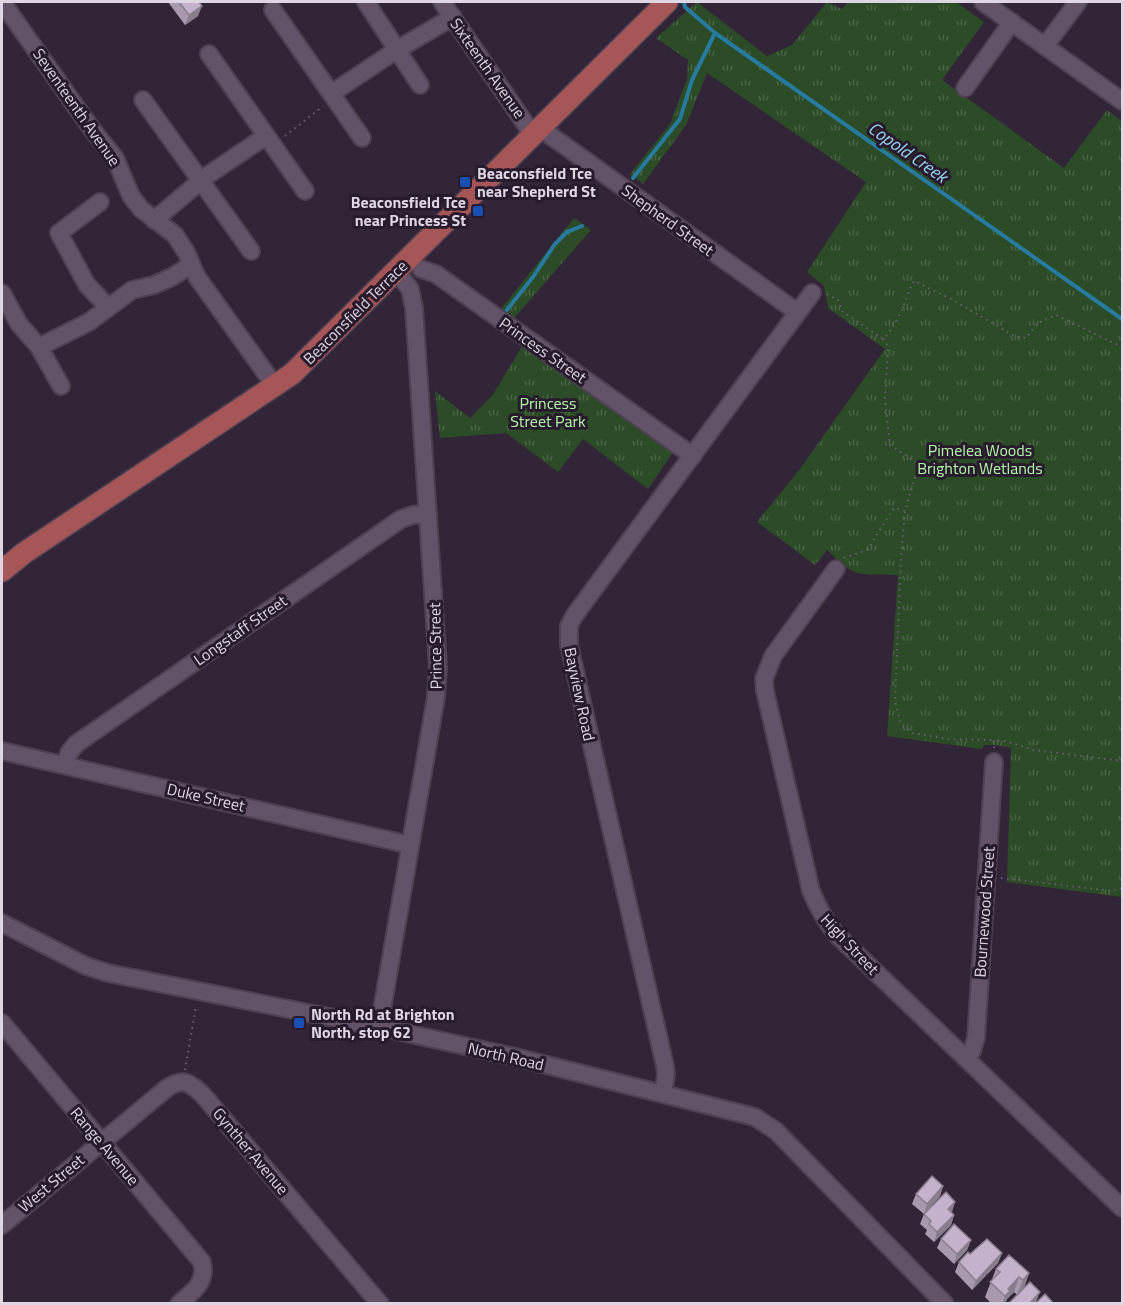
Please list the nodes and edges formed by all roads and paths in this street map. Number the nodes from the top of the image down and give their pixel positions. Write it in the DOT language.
graph roads {
  1 [pos="2,2"];
  2 [pos="366,2"];
  3 [pos="441,2"];
  4 [pos="667,2"];
  5 [pos="983,2"];
  6 [pos="1078,2"];
  7 [pos="273,10"];
  8 [pos="453,17"];
  9 [pos="1012,22"];
  10 [pos="1045,46"];
  11 [pos="398,49"];
  12 [pos="208,54"];
  13 [pos="420,85"];
  14 [pos="965,87"];
  15 [pos="333,95"];
  16 [pos="143,100"];
  17 [pos="1122,101"];
  18 [pos="536,131"];
  19 [pos="362,138"];
  20 [pos="270,141"];
  21 [pos="202,182"];
  22 [pos="305,191"];
  23 [pos="100,202"];
  24 [pos="154,219"];
  25 [pos="426,242"];
  26 [pos="251,250"];
  27 [pos="191,265"];
  28 [pos="421,269"];
  29 [pos="396,271"];
  30 [pos="2,293"];
  31 [pos="813,293"];
  32 [pos="413,296"];
  33 [pos="108,307"];
  34 [pos="797,312"];
  35 [pos="884,339"];
  36 [pos="39,347"];
  37 [pos="1122,347"];
  38 [pos="61,386"];
  39 [pos="275,386"];
  40 [pos="693,456"];
  41 [pos="905,511"];
  42 [pos="428,514"];
  43 [pos="836,569"];
  44 [pos="2,571"];
  45 [pos="994,740"];
  46 [pos="2,751"];
  47 [pos="1122,761"];
  48 [pos="994,762"];
  49 [pos="65,765"];
  50 [pos="410,845"];
  51 [pos="986,876"];
  52 [pos="1122,888"];
  53 [pos="2,923"];
  54 [pos="196,1006"];
  55 [pos="2,1023"];
  56 [pos="379,1027"];
  57 [pos="965,1058"];
  58 [pos="183,1082"];
  59 [pos="663,1094"];
  60 [pos="102,1142"];
  61 [pos="1122,1208"];
  62 [pos="2,1225"];
  63 [pos="179,1304"];
  64 [pos="380,1304"];
  65 [pos="945,1304"];
  1 -- 24 [label="street, Seventeenth Avenue"];
  2 -- 11 [label="street"];
  3 -- 8 [label="street, Sixteenth Avenue"];
  4 -- 18 [label="main road, Beaconsfield Terrace"];
  5 -- 9 [label="street"];
  6 -- 10 [label="street"];
  7 -- 15 [label="street"];
  8 -- 11 [label="street"];
  8 -- 18 [label="street, Sixteenth Avenue"];
  9 -- 10 [label="street"];
  9 -- 14 [label="street"];
  10 -- 17 [label="street"];
  11 -- 13 [label="street"];
  11 -- 15 [label="street"];
  12 -- 20 [label="street"];
  15 -- 19 [label="street"];
  15 -- 20 [label="path"];
  16 -- 21 [label="street"];
  18 -- 25 [label="main road, Beaconsfield Terrace"];
  18 -- 34 [label="street, Shepherd Street"];
  20 -- 21 [label="street"];
  20 -- 22 [label="street"];
  21 -- 24 [label="street"];
  21 -- 26 [label="street"];
  23 -- 33 [label="street"];
  24 -- 27 [label="street, Seventeenth Avenue"];
  25 -- 28 [label="street, Prince Street"];
  25 -- 29 [label="main road, Beaconsfield Terrace"];
  27 -- 33 [label="street"];
  27 -- 39 [label="street, Seventeenth Avenue"];
  28 -- 32 [label="street, Prince Street"];
  28 -- 40 [label="street, Princess Street"];
  29 -- 32 [label="street, Prince Street"];
  29 -- 39 [label="main road, Beaconsfield Terrace"];
  30 -- 36 [label="street"];
  31 -- 34 [label="street, Bayview Road"];
  31 -- 35 [label="path"];
  32 -- 42 [label="street, Prince Street"];
  33 -- 36 [label="street"];
  34 -- 40 [label="street, Bayview Road"];
  35 -- 37 [label="path"];
  35 -- 41 [label="path"];
  36 -- 38 [label="street"];
  39 -- 44 [label="main road, Beaconsfield Terrace"];
  40 -- 59 [label="street, Bayview Road"];
  41 -- 43 [label="path"];
  41 -- 45 [label="path"];
  42 -- 49 [label="street, Longstaff Street"];
  42 -- 50 [label="street, Prince Street"];
  43 -- 57 [label="street, High Street"];
  45 -- 47 [label="path"];
  45 -- 48 [label="path"];
  46 -- 49 [label="street, Duke Street"];
  48 -- 51 [label="street, Bournewood Street"];
  49 -- 50 [label="street, Duke Street"];
  50 -- 56 [label="street, Prince Street"];
  51 -- 52 [label="path"];
  51 -- 57 [label="street, Bournewood Street"];
  53 -- 56 [label="street, North Road"];
  54 -- 58 [label="path"];
  55 -- 60 [label="street, Range Avenue"];
  56 -- 59 [label="street, North Road"];
  57 -- 61 [label="street, High Street"];
  58 -- 60 [label="street"];
  58 -- 64 [label="street, Gynther Avenue"];
  59 -- 65 [label="street, North Road"];
  60 -- 62 [label="street, West Street"];
  60 -- 63 [label="street, Range Avenue"];
}
